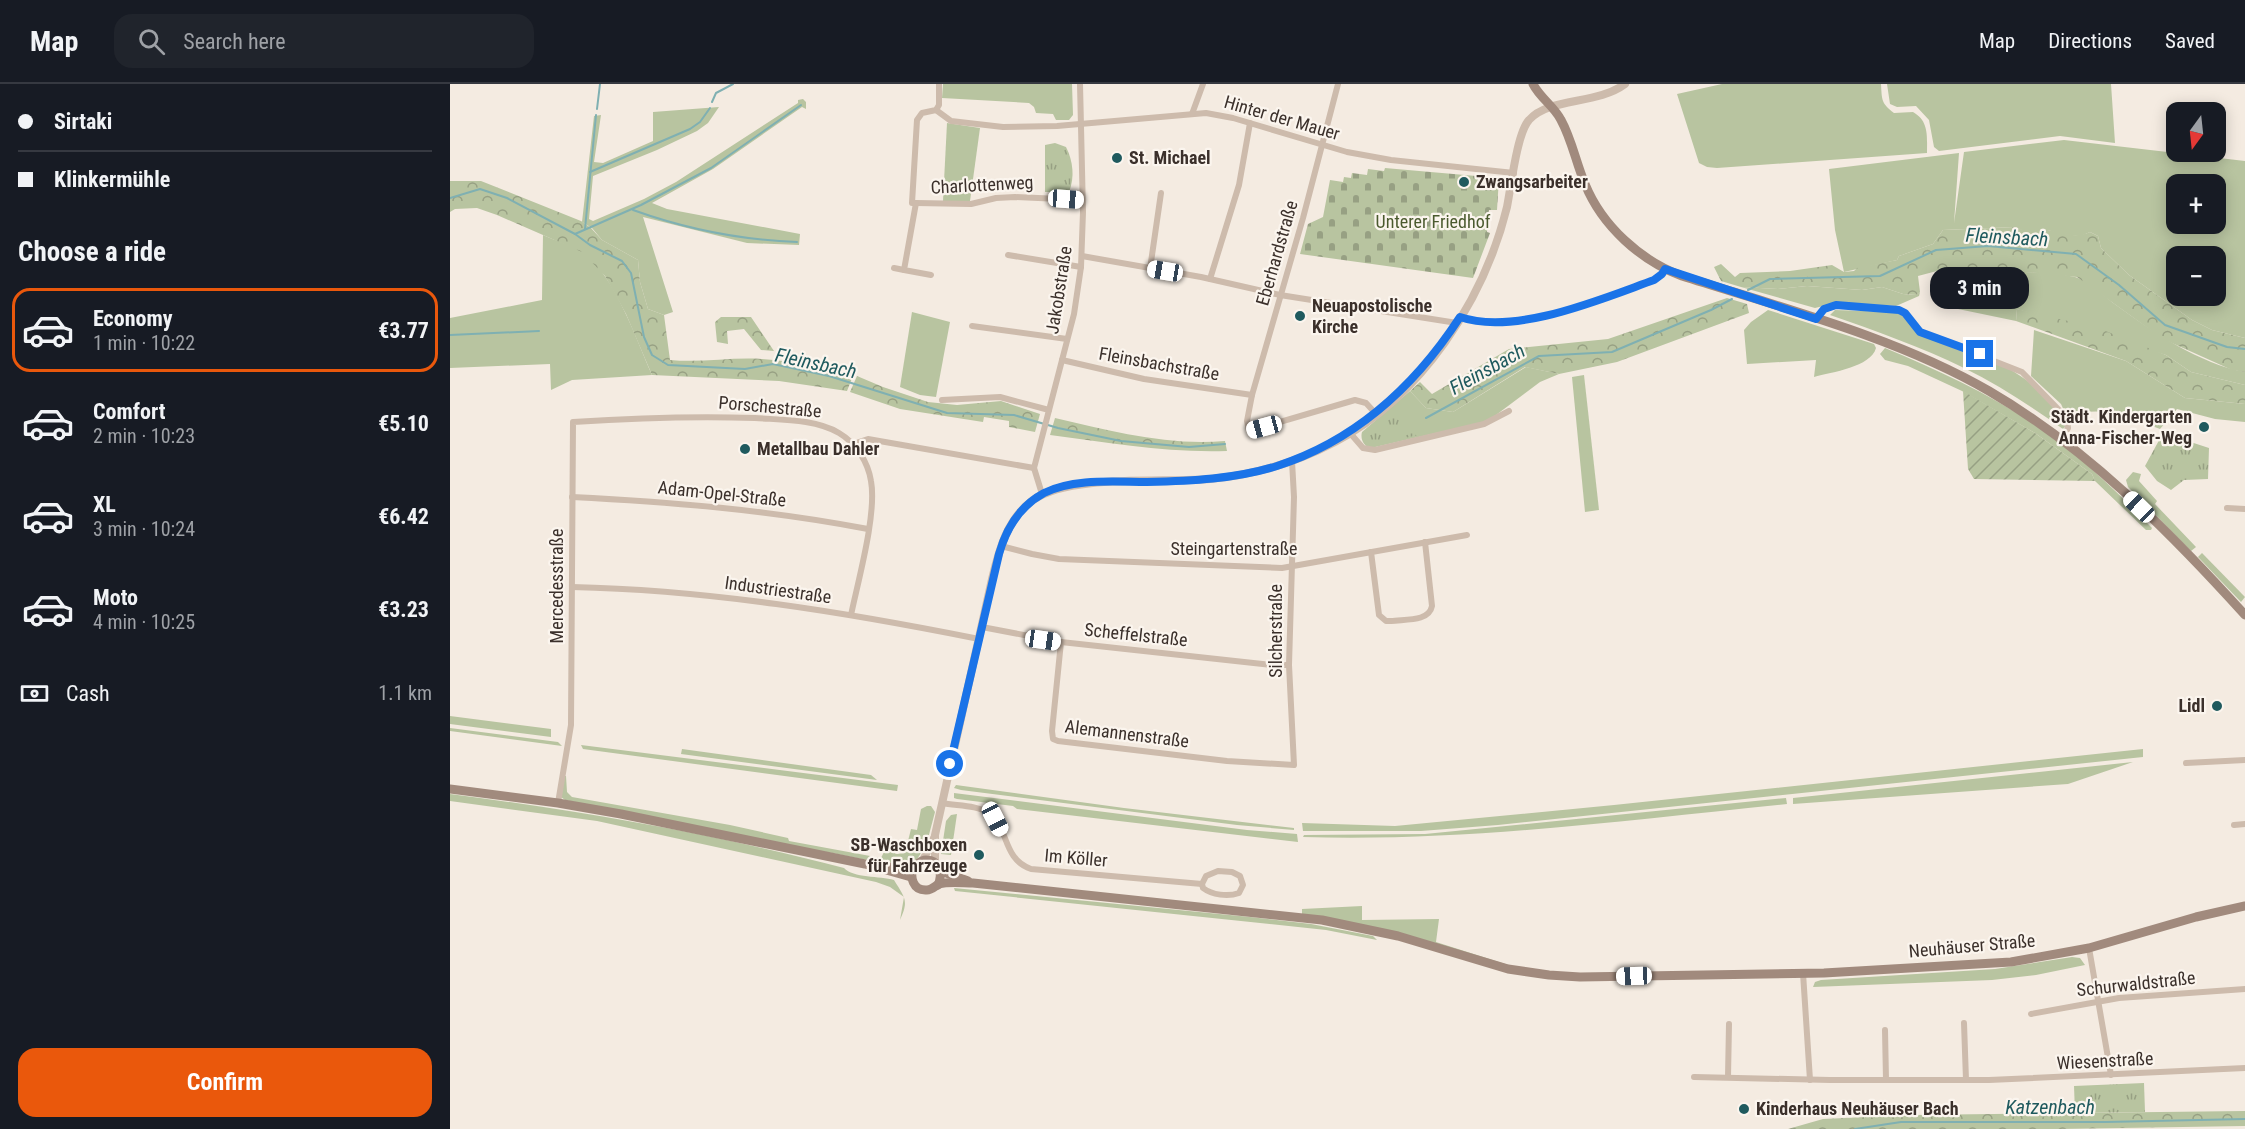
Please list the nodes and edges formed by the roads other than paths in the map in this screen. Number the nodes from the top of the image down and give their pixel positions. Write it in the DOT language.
graph roads {
  1 [pos="939,84"];
  2 [pos="1080,84"];
  3 [pos="1203,84"];
  4 [pos="1338,84"];
  5 [pos="1533,84"];
  6 [pos="1625,84"];
  7 [pos="1553,107"];
  8 [pos="936,110"];
  9 [pos="1192,114"];
  10 [pos="1250,123"];
  11 [pos="1080,124"];
  12 [pos="1323,146"];
  13 [pos="1514,173"];
  14 [pos="1161,193"];
  15 [pos="1082,200"];
  16 [pos="916,203"];
  17 [pos="1008,255"];
  18 [pos="1082,256"];
  19 [pos="1081,267"];
  20 [pos="894,268"];
  21 [pos="1150,269"];
  22 [pos="1665,269"];
  23 [pos="904,270"];
  24 [pos="931,275"];
  25 [pos="1210,279"];
  26 [pos="1280,295"];
  27 [pos="1816,319"];
  28 [pos="1458,320"];
  29 [pos="972,326"];
  30 [pos="1067,339"];
  31 [pos="1062,360"];
  32 [pos="1252,395"];
  33 [pos="942,400"];
  34 [pos="1509,411"];
  35 [pos="1048,412"];
  36 [pos="1376,414"];
  37 [pos="573,422"];
  38 [pos="1350,433"];
  39 [pos="2062,439"];
  40 [pos="853,444"];
  41 [pos="1292,461"];
  42 [pos="1034,468"];
  43 [pos="1042,494"];
  44 [pos="572,498"];
  45 [pos="2227,508"];
  46 [pos="2245,509"];
  47 [pos="868,529"];
  48 [pos="1467,535"];
  49 [pos="1425,542"];
  50 [pos="1001,546"];
  51 [pos="1371,552"];
  52 [pos="1291,567"];
  53 [pos="572,587"];
  54 [pos="851,615"];
  55 [pos="2245,615"];
  56 [pos="982,627"];
  57 [pos="979,639"];
  58 [pos="1061,642"];
  59 [pos="1289,665"];
  60 [pos="2245,760"];
  61 [pos="2186,763"];
  62 [pos="1294,765"];
  63 [pos="450,789"];
  64 [pos="558,803"];
  65 [pos="942,803"];
  66 [pos="2245,824"];
  67 [pos="2234,825"];
  68 [pos="934,838"];
  69 [pos="923,860"];
  70 [pos="914,866"];
  71 [pos="878,867"];
  72 [pos="938,867"];
  73 [pos="911,878"];
  74 [pos="973,883"];
  75 [pos="1202,884"];
  76 [pos="938,885"];
  77 [pos="2245,906"];
  78 [pos="2089,948"];
  79 [pos="1803,973"];
  80 [pos="2245,989"];
  81 [pos="2098,1001"];
  82 [pos="2031,1014"];
  83 [pos="1965,1023"];
  84 [pos="1729,1024"];
  85 [pos="1885,1030"];
  86 [pos="2245,1068"];
  87 [pos="2111,1075"];
  88 [pos="1694,1077"];
  89 [pos="1728,1077"];
  90 [pos="1810,1080"];
  91 [pos="1886,1080"];
  92 [pos="1966,1080"];
  1 -- 8 [label="street"];
  2 -- 11 [label="street, Jakobstraße"];
  3 -- 9 [label="street"];
  4 -- 12 [label="street, Eberhardstraße"];
  5 -- 7 [label="main road"];
  6 -- 7 [label="street"];
  7 -- 13 [label="street"];
  7 -- 22 [label="main road"];
  8 -- 11 [label="street, Hinter der Mauer"];
  8 -- 16 [label="street"];
  9 -- 10 [label="street, Hinter der Mauer"];
  9 -- 11 [label="street, Hinter der Mauer"];
  10 -- 12 [label="street, Hinter der Mauer"];
  10 -- 25 [label="street"];
  11 -- 15 [label="street, Jakobstraße"];
  12 -- 13 [label="street, Hinter der Mauer"];
  12 -- 26 [label="street, Eberhardstraße"];
  13 -- 28 [label="street"];
  14 -- 21 [label="street"];
  15 -- 16 [label="street, Charlottenweg"];
  15 -- 18 [label="street, Jakobstraße"];
  16 -- 23 [label="street, Charlottenweg"];
  17 -- 19 [label="street"];
  18 -- 19 [label="street, Jakobstraße"];
  18 -- 21 [label="street"];
  19 -- 30 [label="street, Jakobstraße"];
  20 -- 23 [label="street"];
  21 -- 25 [label="street"];
  22 -- 27 [label="main road"];
  22 -- 28 [label="street"];
  23 -- 24 [label="street"];
  25 -- 26 [label="street"];
  26 -- 28 [label="street"];
  26 -- 32 [label="street, Eberhardstraße"];
  27 -- 39 [label="main road"];
  27 -- 39 [label="street"];
  28 -- 36 [label="street"];
  29 -- 30 [label="street"];
  30 -- 31 [label="street, Jakobstraße"];
  31 -- 32 [label="street, Fleinsbachstraße"];
  31 -- 35 [label="street, Jakobstraße"];
  32 -- 36 [label="street, Eberhardstraße"];
  33 -- 35 [label="street"];
  34 -- 38 [label="street"];
  35 -- 42 [label="street, Jakobstraße"];
  36 -- 38 [label="street"];
  37 -- 40 [label="street, Porschestraße"];
  37 -- 44 [label="street, Mercedesstraße"];
  38 -- 41 [label="street"];
  39 -- 55 [label="main road"];
  40 -- 42 [label="street"];
  40 -- 47 [label="street, Porschestraße"];
  41 -- 43 [label="street"];
  41 -- 52 [label="street, Silcherstraße"];
  42 -- 43 [label="street"];
  43 -- 50 [label="street"];
  44 -- 47 [label="street, Adam-Opel-Straße"];
  44 -- 53 [label="street, Mercedesstraße"];
  45 -- 46 [label="street"];
  47 -- 54 [label="street, Porschestraße"];
  48 -- 49 [label="street, Steingartenstraße"];
  49 -- 51 [label="street, Steingartenstraße"];
  49 -- 51 [label="street"];
  50 -- 52 [label="street, Steingartenstraße"];
  50 -- 56 [label="street"];
  51 -- 52 [label="street, Steingartenstraße"];
  52 -- 59 [label="street, Silcherstraße"];
  53 -- 54 [label="street, Industriestraße"];
  53 -- 64 [label="street, Mercedesstraße"];
  54 -- 57 [label="street, Industriestraße"];
  56 -- 57 [label="street"];
  56 -- 58 [label="street, Scheffelstraße"];
  57 -- 65 [label="street"];
  58 -- 59 [label="street, Scheffelstraße"];
  58 -- 62 [label="street, Alemannenstraße"];
  59 -- 62 [label="street, Silcherstraße"];
  60 -- 61 [label="street"];
  63 -- 64 [label="main road"];
  64 -- 71 [label="main road"];
  65 -- 68 [label="street"];
  65 -- 75 [label="street, Im Köller"];
  66 -- 67 [label="street"];
  68 -- 69 [label="street"];
  68 -- 72 [label="street"];
  69 -- 70 [label="main road"];
  69 -- 72 [label="main road"];
  70 -- 71 [label="main road"];
  70 -- 73 [label="main road"];
  71 -- 73 [label="main road"];
  72 -- 74 [label="main road"];
  72 -- 76 [label="main road"];
  73 -- 76 [label="main road"];
  74 -- 76 [label="main road"];
  74 -- 79 [label="main road, Neuhäuser Straße"];
  75 -- 75 [label="street, Im Köller"];
  77 -- 78 [label="main road, Neuhäuser Straße"];
  78 -- 79 [label="main road, Neuhäuser Straße"];
  78 -- 81 [label="street"];
  79 -- 90 [label="street"];
  80 -- 81 [label="street, Schurwaldstraße"];
  81 -- 82 [label="street, Schurwaldstraße"];
  81 -- 87 [label="street"];
  83 -- 92 [label="street"];
  84 -- 89 [label="street"];
  85 -- 91 [label="street"];
  86 -- 87 [label="street, Wiesenstraße"];
  87 -- 92 [label="street, Wiesenstraße"];
  88 -- 89 [label="street, Wiesenstraße"];
  89 -- 90 [label="street, Wiesenstraße"];
  90 -- 91 [label="street, Wiesenstraße"];
  91 -- 92 [label="street, Wiesenstraße"];
}
